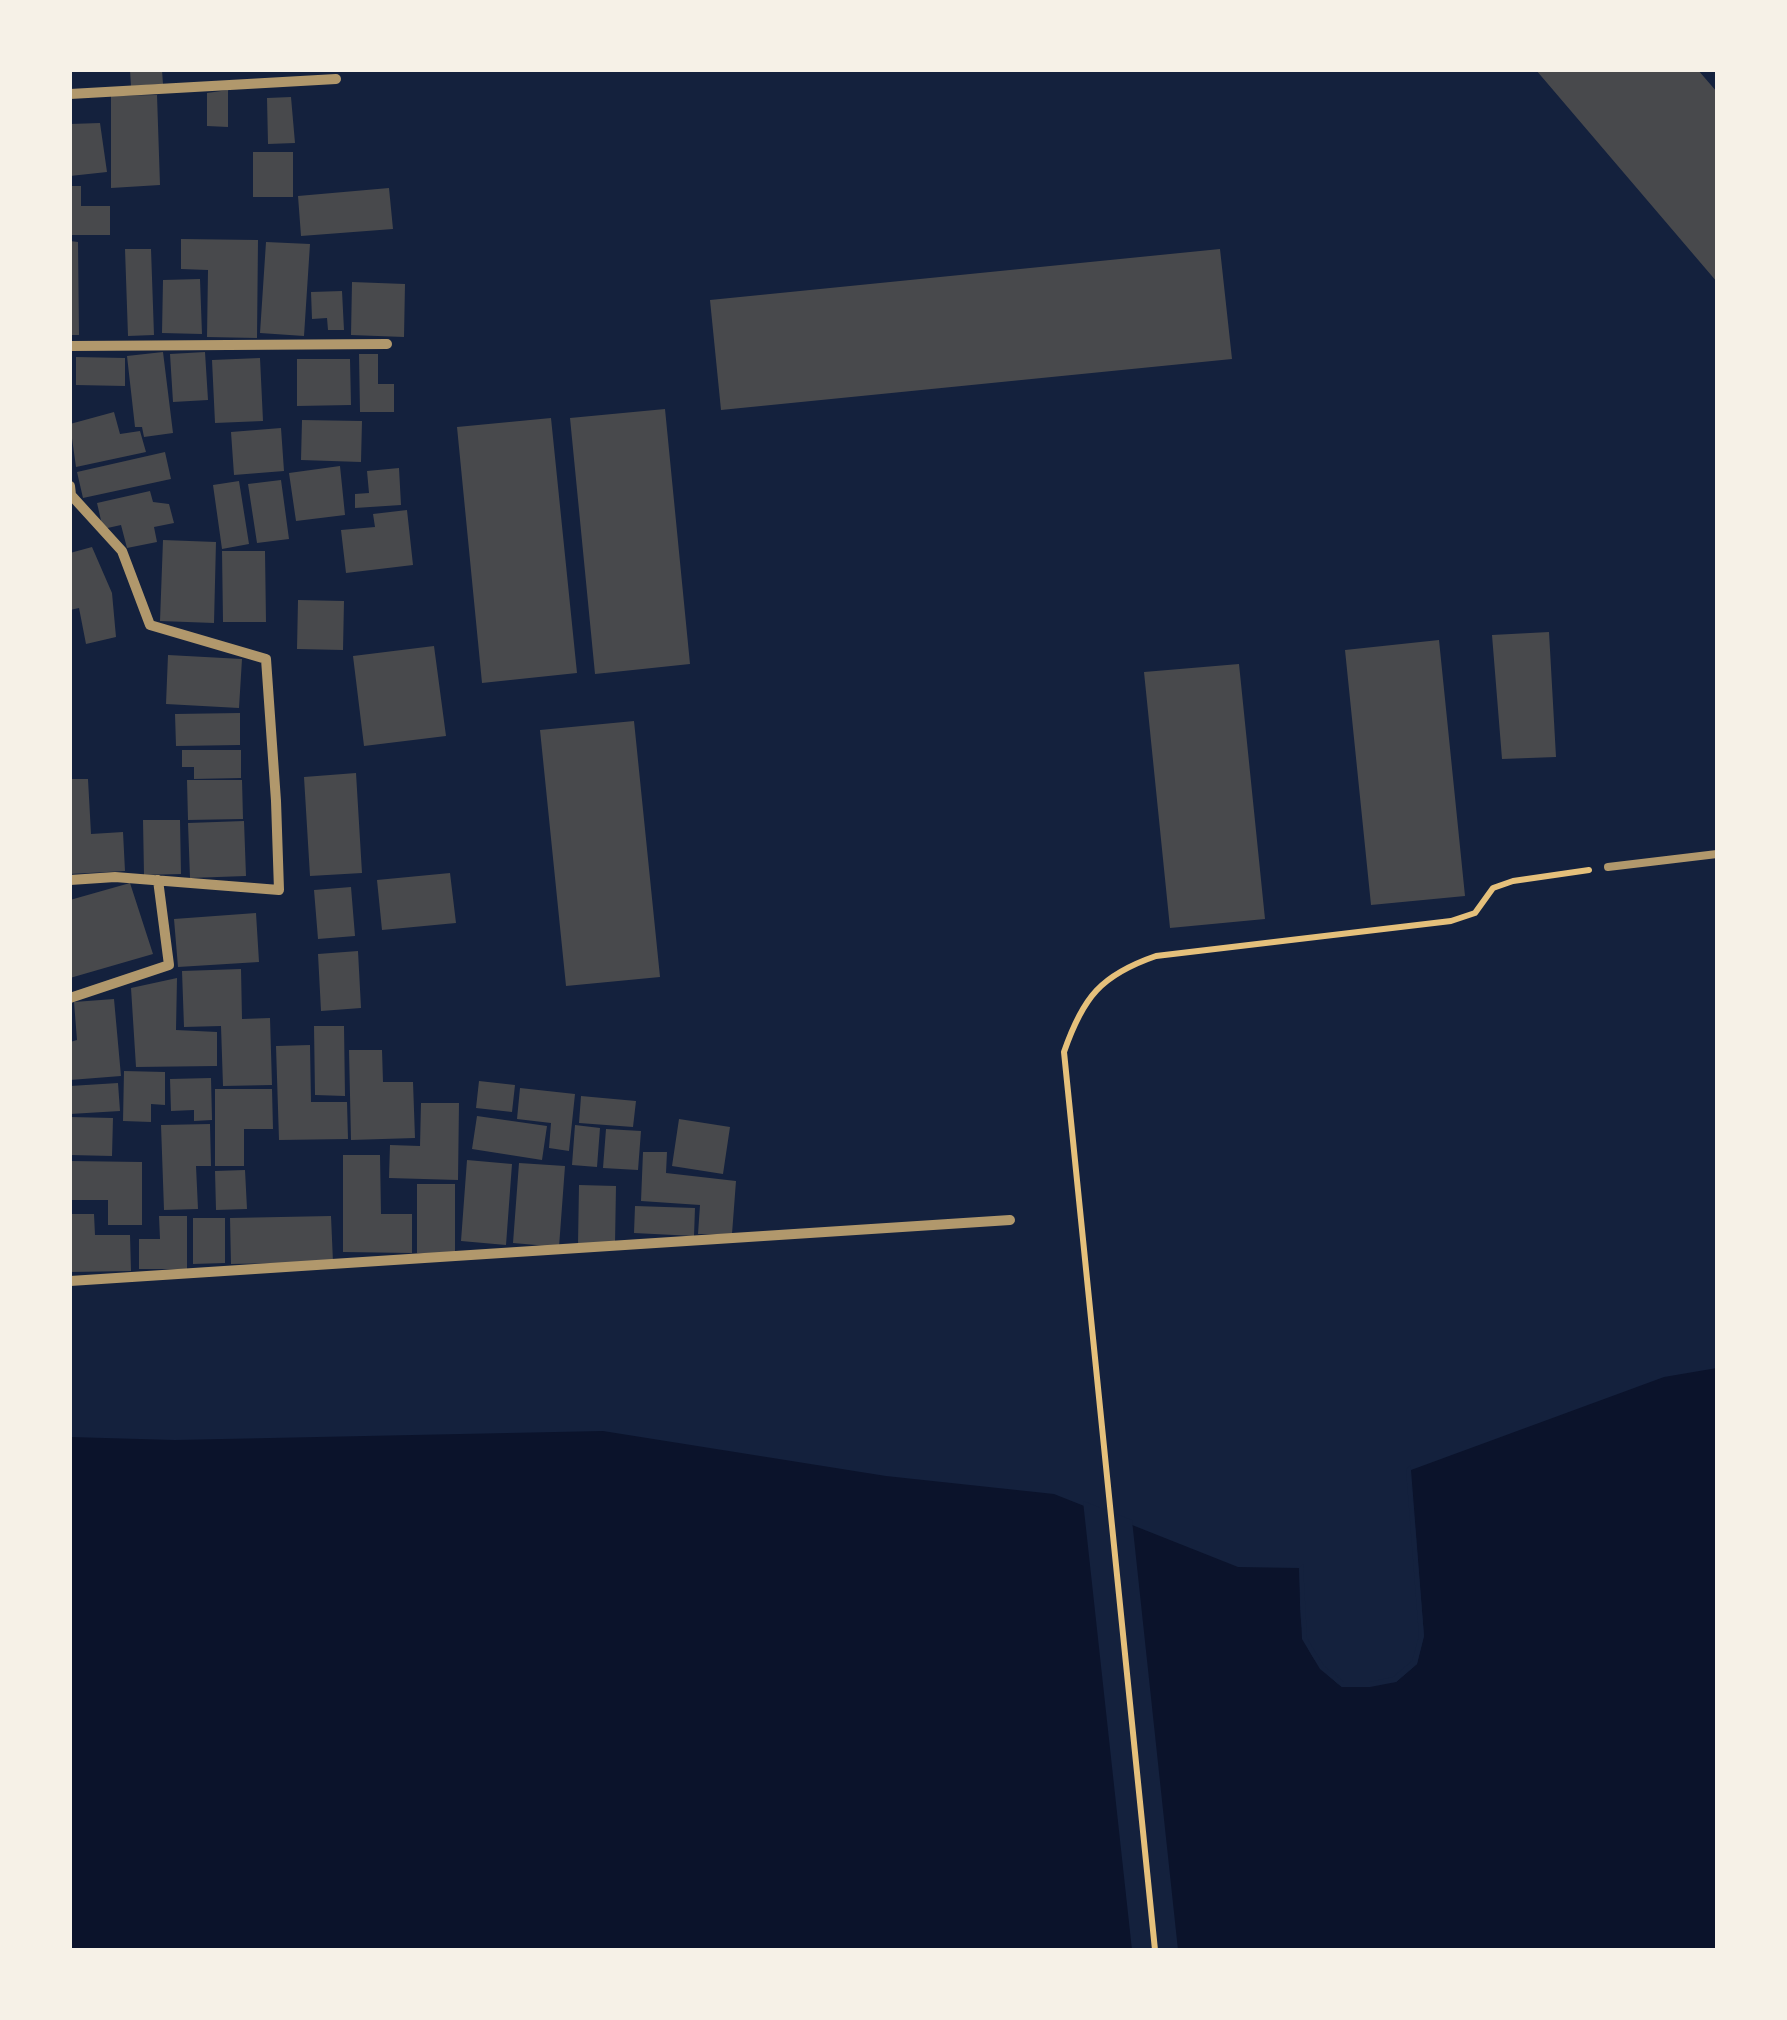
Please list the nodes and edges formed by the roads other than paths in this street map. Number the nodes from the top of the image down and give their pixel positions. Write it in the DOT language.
graph roads {
  1 [pos="336,79"];
  2 [pos="70,94"];
  3 [pos="388,344"];
  4 [pos="70,346"];
  5 [pos="70,486"];
  6 [pos="1717,854"];
  7 [pos="1608,866"];
  8 [pos="70,880"];
  9 [pos="158,880"];
  10 [pos="70,998"];
  11 [pos="1010,1220"];
  12 [pos="70,1281"];
  1 -- 2 [label="street"];
  3 -- 4 [label="street"];
  5 -- 9 [label="street"];
  6 -- 7 [label="lane"];
  8 -- 9 [label="street"];
  9 -- 10 [label="street"];
  11 -- 12 [label="street"];
}
